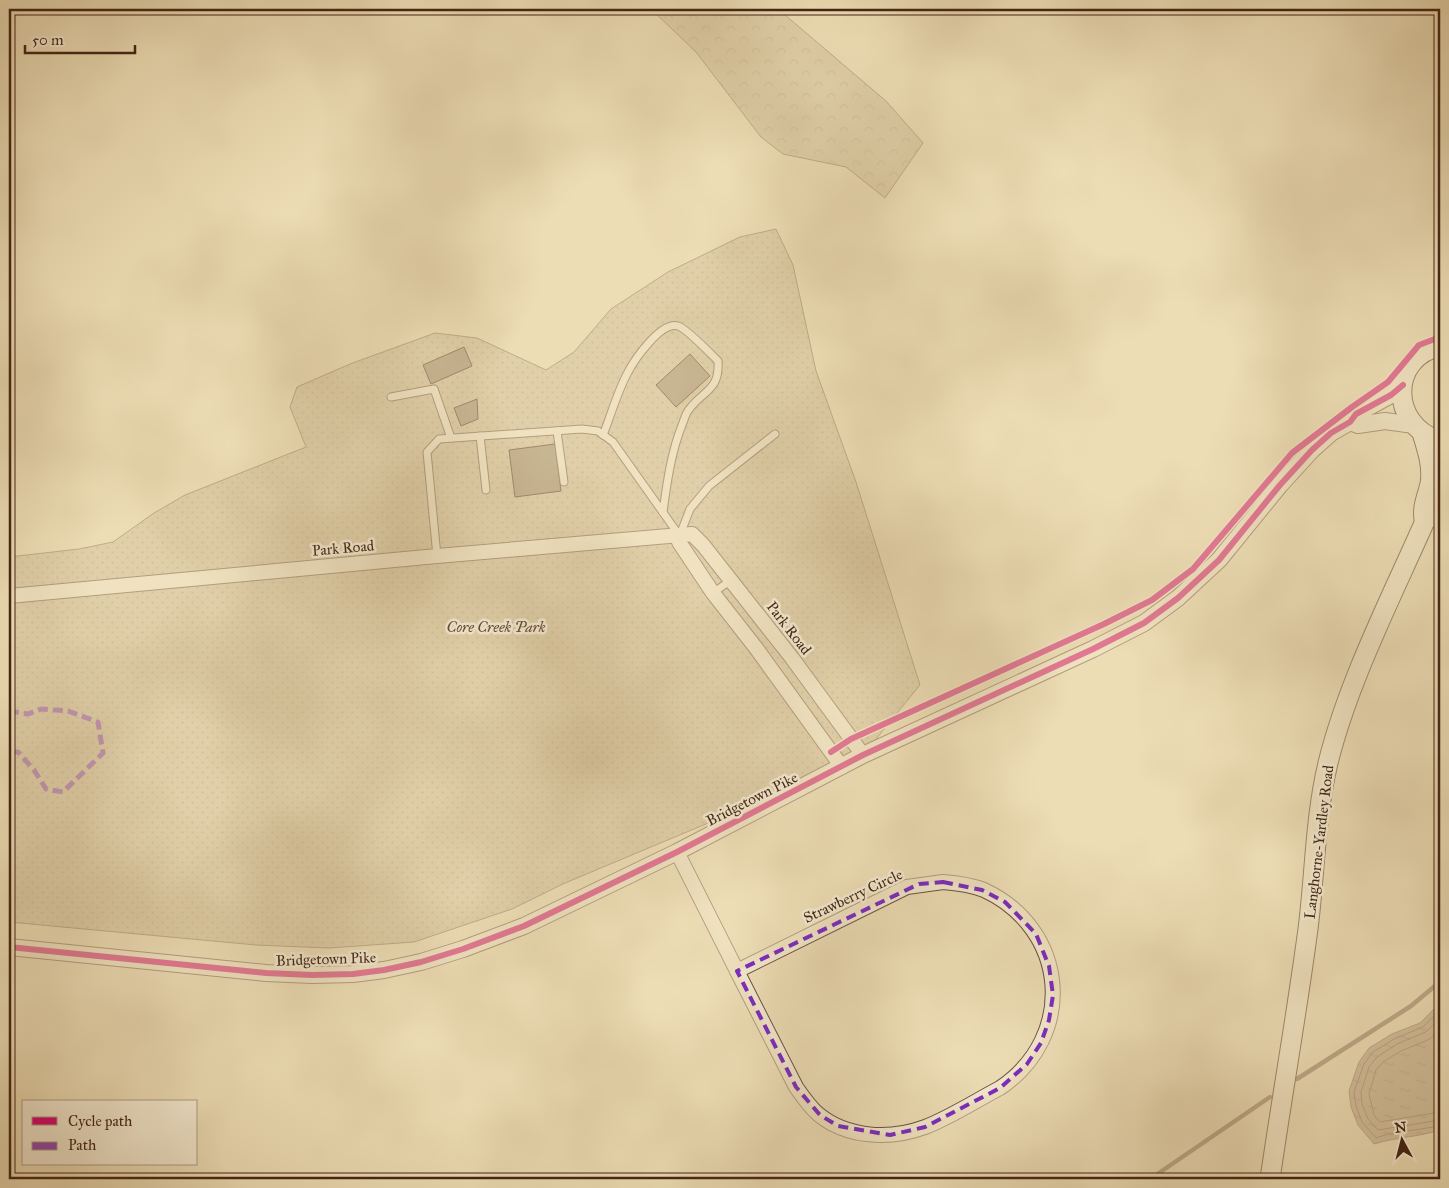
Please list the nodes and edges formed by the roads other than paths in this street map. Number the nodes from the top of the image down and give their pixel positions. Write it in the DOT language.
graph roads {
  1 [pos="1440,346"];
  2 [pos="1402,385"];
  3 [pos="391,396"];
  4 [pos="1350,422"];
  5 [pos="1418,429"];
  6 [pos="557,431"];
  7 [pos="775,434"];
  8 [pos="602,435"];
  9 [pos="480,436"];
  10 [pos="451,438"];
  11 [pos="1440,440"];
  12 [pos="564,482"];
  13 [pos="486,490"];
  14 [pos="1440,495"];
  15 [pos="663,512"];
  16 [pos="1425,521"];
  17 [pos="680,535"];
  18 [pos="436,556"];
  19 [pos="731,580"];
  20 [pos="713,593"];
  21 [pos="9,596"];
  22 [pos="863,755"];
  23 [pos="842,767"];
  24 [pos="677,852"];
  25 [pos="9,947"];
  26 [pos="737,971"];
  27 [pos="1270,1179"];
  1 -- 2 [label="main road"];
  2 -- 4 [label="street, Bridgetown Pike"];
  2 -- 5 [label="main road, Langhorne-Yardley Road"];
  3 -- 10 [label="lane"];
  4 -- 5 [label="street"];
  4 -- 22 [label="street, Bridgetown Pike"];
  5 -- 11 [label="main road"];
  5 -- 16 [label="main road, Langhorne-Yardley Road"];
  6 -- 8 [label="lane"];
  6 -- 9 [label="lane"];
  6 -- 12 [label="lane"];
  7 -- 17 [label="lane"];
  8 -- 15 [label="lane"];
  8 -- 15 [label="lane"];
  9 -- 10 [label="lane"];
  9 -- 13 [label="lane"];
  10 -- 18 [label="lane"];
  14 -- 16 [label="main road, Langhorne-Yardley Road"];
  15 -- 17 [label="lane"];
  16 -- 27 [label="main road, Langhorne-Yardley Road"];
  17 -- 18 [label="street, Park Road"];
  17 -- 19 [label="street, Park Road"];
  17 -- 20 [label="street"];
  18 -- 21 [label="street, Park Road"];
  19 -- 20 [label="lane"];
  19 -- 22 [label="street, Park Road"];
  20 -- 23 [label="street"];
  22 -- 23 [label="street, Bridgetown Pike"];
  23 -- 24 [label="street, Bridgetown Pike"];
  24 -- 25 [label="street, Bridgetown Pike"];
  24 -- 26 [label="street, Strawberry Circle"];
  26 -- 26 [label="street, Strawberry Circle"];
}
